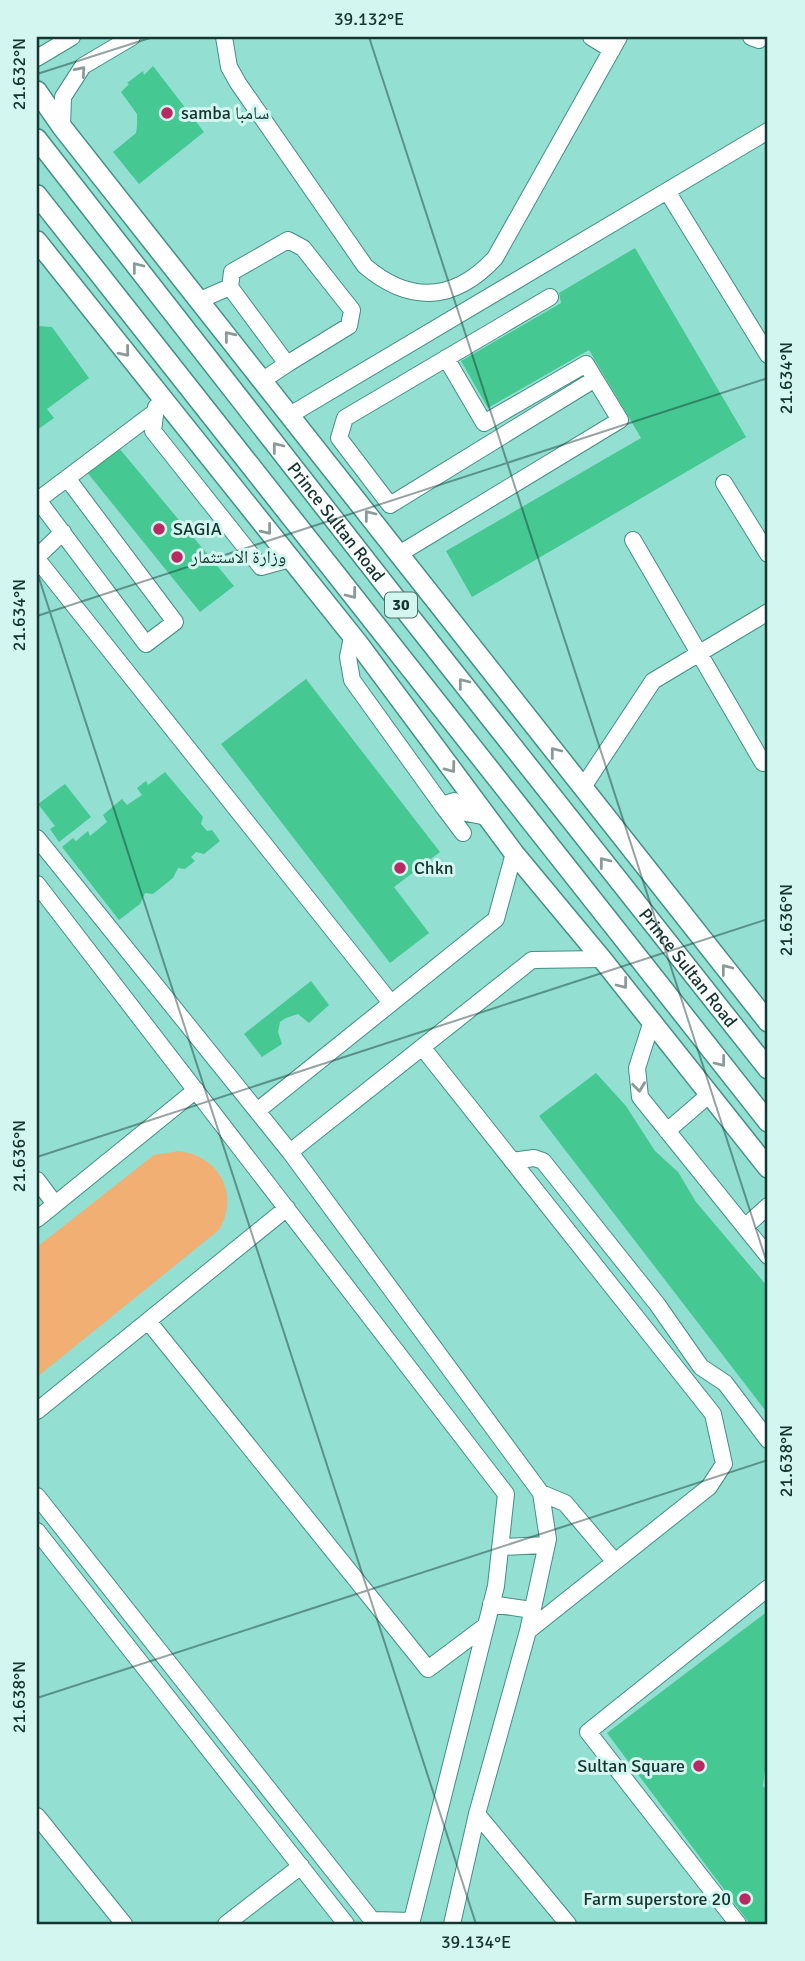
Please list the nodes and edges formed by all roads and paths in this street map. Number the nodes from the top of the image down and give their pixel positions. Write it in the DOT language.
graph roads {
  1 [pos="72,37"];
  2 [pos="132,37"];
  3 [pos="223,37"];
  4 [pos="592,37"];
  5 [pos="616,43"];
  6 [pos="37,58"];
  7 [pos="37,91"];
  8 [pos="62,127"];
  9 [pos="768,131"];
  10 [pos="37,139"];
  11 [pos="667,191"];
  12 [pos="37,195"];
  13 [pos="37,241"];
  14 [pos="230,287"];
  15 [pos="550,297"];
  16 [pos="200,300"];
  17 [pos="768,355"];
  18 [pos="446,358"];
  19 [pos="287,365"];
  20 [pos="595,379"];
  21 [pos="263,380"];
  22 [pos="156,402"];
  23 [pos="290,415"];
  24 [pos="484,424"];
  25 [pos="495,441"];
  26 [pos="67,478"];
  27 [pos="724,482"];
  28 [pos="63,532"];
  29 [pos="632,540"];
  30 [pos="399,554"];
  31 [pos="768,554"];
  32 [pos="37,558"];
  33 [pos="290,559"];
  34 [pos="768,612"];
  35 [pos="378,627"];
  36 [pos="355,640"];
  37 [pos="699,654"];
  38 [pos="763,763"];
  39 [pos="583,787"];
  40 [pos="448,803"];
  41 [pos="487,817"];
  42 [pos="463,833"];
  43 [pos="37,838"];
  44 [pos="514,853"];
  45 [pos="648,869"];
  46 [pos="37,884"];
  47 [pos="624,887"];
  48 [pos="602,958"];
  49 [pos="391,1003"];
  50 [pos="652,1021"];
  51 [pos="768,1022"];
  52 [pos="422,1047"];
  53 [pos="768,1069"];
  54 [pos="196,1090"];
  55 [pos="710,1094"];
  56 [pos="257,1111"];
  57 [pos="768,1122"];
  58 [pos="667,1131"];
  59 [pos="290,1152"];
  60 [pos="512,1161"];
  61 [pos="768,1168"];
  62 [pos="37,1180"];
  63 [pos="55,1204"];
  64 [pos="768,1206"];
  65 [pos="287,1209"];
  66 [pos="37,1219"];
  67 [pos="745,1227"];
  68 [pos="768,1256"];
  69 [pos="148,1321"];
  70 [pos="37,1411"];
  71 [pos="768,1440"];
  72 [pos="541,1493"];
  73 [pos="37,1496"];
  74 [pos="43,1518"];
  75 [pos="37,1531"];
  76 [pos="546,1545"];
  77 [pos="500,1547"];
  78 [pos="615,1562"];
  79 [pos="768,1588"];
  80 [pos="491,1604"];
  81 [pos="532,1610"];
  82 [pos="484,1627"];
  83 [pos="528,1631"];
  84 [pos="477,1814"];
  85 [pos="37,1816"];
  86 [pos="301,1866"];
  87 [pos="411,1923"];
  88 [pos="124,1924"];
  89 [pos="226,1924"];
  90 [pos="346,1924"];
  91 [pos="452,1924"];
  92 [pos="568,1924"];
  93 [pos="738,1924"];
  1 -- 6 [label="street"];
  8 -- 2 [label="street, one-way"];
  3 -- 5 [label="street"];
  4 -- 5 [label="street"];
  7 -- 8 [label="main road"];
  8 -- 16 [label="main road"];
  9 -- 11 [label="street"];
  47 -- 10 [label="main road, Prince Sultan Road / 30, one-way"];
  11 -- 17 [label="street"];
  11 -- 23 [label="street"];
  12 -- 35 [label="main road, Prince Sultan Road / 30, one-way"];
  13 -- 22 [label="main road, one-way"];
  14 -- 16 [label="street"];
  14 -- 19 [label="street"];
  14 -- 19 [label="street"];
  15 -- 18 [label="street"];
  21 -- 16 [label="main road, one-way"];
  18 -- 24 [label="street"];
  18 -- 25 [label="street"];
  19 -- 21 [label="street"];
  20 -- 24 [label="street"];
  20 -- 25 [label="street"];
  20 -- 30 [label="street"];
  21 -- 23 [label="main road"];
  22 -- 26 [label="street"];
  22 -- 33 [label="main road, one-way"];
  22 -- 33 [label="street"];
  30 -- 23 [label="main road, one-way"];
  24 -- 25 [label="street"];
  26 -- 28 [label="street"];
  26 -- 28 [label="street"];
  27 -- 31 [label="street"];
  28 -- 32 [label="street"];
  29 -- 37 [label="street"];
  39 -- 30 [label="main road, one-way"];
  32 -- 49 [label="street"];
  33 -- 36 [label="main road"];
  34 -- 37 [label="street"];
  35 -- 36 [label="main road"];
  35 -- 57 [label="main road, Prince Sultan Road / 30, one-way"];
  36 -- 40 [label="street"];
  36 -- 41 [label="main road, one-way"];
  37 -- 38 [label="street"];
  37 -- 39 [label="street"];
  39 -- 45 [label="main road"];
  40 -- 41 [label="street"];
  40 -- 42 [label="street"];
  41 -- 44 [label="main road"];
  43 -- 56 [label="street"];
  44 -- 48 [label="main road"];
  44 -- 49 [label="street"];
  45 -- 47 [label="main road"];
  51 -- 45 [label="main road, one-way"];
  46 -- 54 [label="street"];
  47 -- 53 [label="main road, Prince Sultan Road / 30"];
  48 -- 50 [label="main road, one-way"];
  48 -- 52 [label="street"];
  49 -- 56 [label="street"];
  50 -- 55 [label="main road"];
  50 -- 58 [label="street, one-way"];
  52 -- 59 [label="street"];
  52 -- 60 [label="street"];
  54 -- 63 [label="street"];
  54 -- 65 [label="street"];
  55 -- 58 [label="street"];
  55 -- 61 [label="main road"];
  56 -- 59 [label="street"];
  58 -- 67 [label="street"];
  59 -- 72 [label="street"];
  60 -- 71 [label="street"];
  60 -- 78 [label="street"];
  62 -- 63 [label="street"];
  63 -- 66 [label="street"];
  64 -- 67 [label="street"];
  65 -- 69 [label="street"];
  65 -- 77 [label="street"];
  67 -- 68 [label="street"];
  69 -- 70 [label="street"];
  69 -- 82 [label="street"];
  72 -- 76 [label="street"];
  72 -- 78 [label="street"];
  73 -- 74 [label="street"];
  74 -- 87 [label="street"];
  75 -- 86 [label="street"];
  76 -- 77 [label="street"];
  76 -- 81 [label="street"];
  77 -- 80 [label="street"];
  78 -- 83 [label="street"];
  79 -- 93 [label="street"];
  80 -- 81 [label="street"];
  80 -- 82 [label="street"];
  81 -- 83 [label="street"];
  82 -- 87 [label="street"];
  83 -- 84 [label="street"];
  84 -- 91 [label="street"];
  84 -- 92 [label="street"];
  85 -- 88 [label="street"];
  86 -- 89 [label="street"];
  86 -- 90 [label="street"];
}
